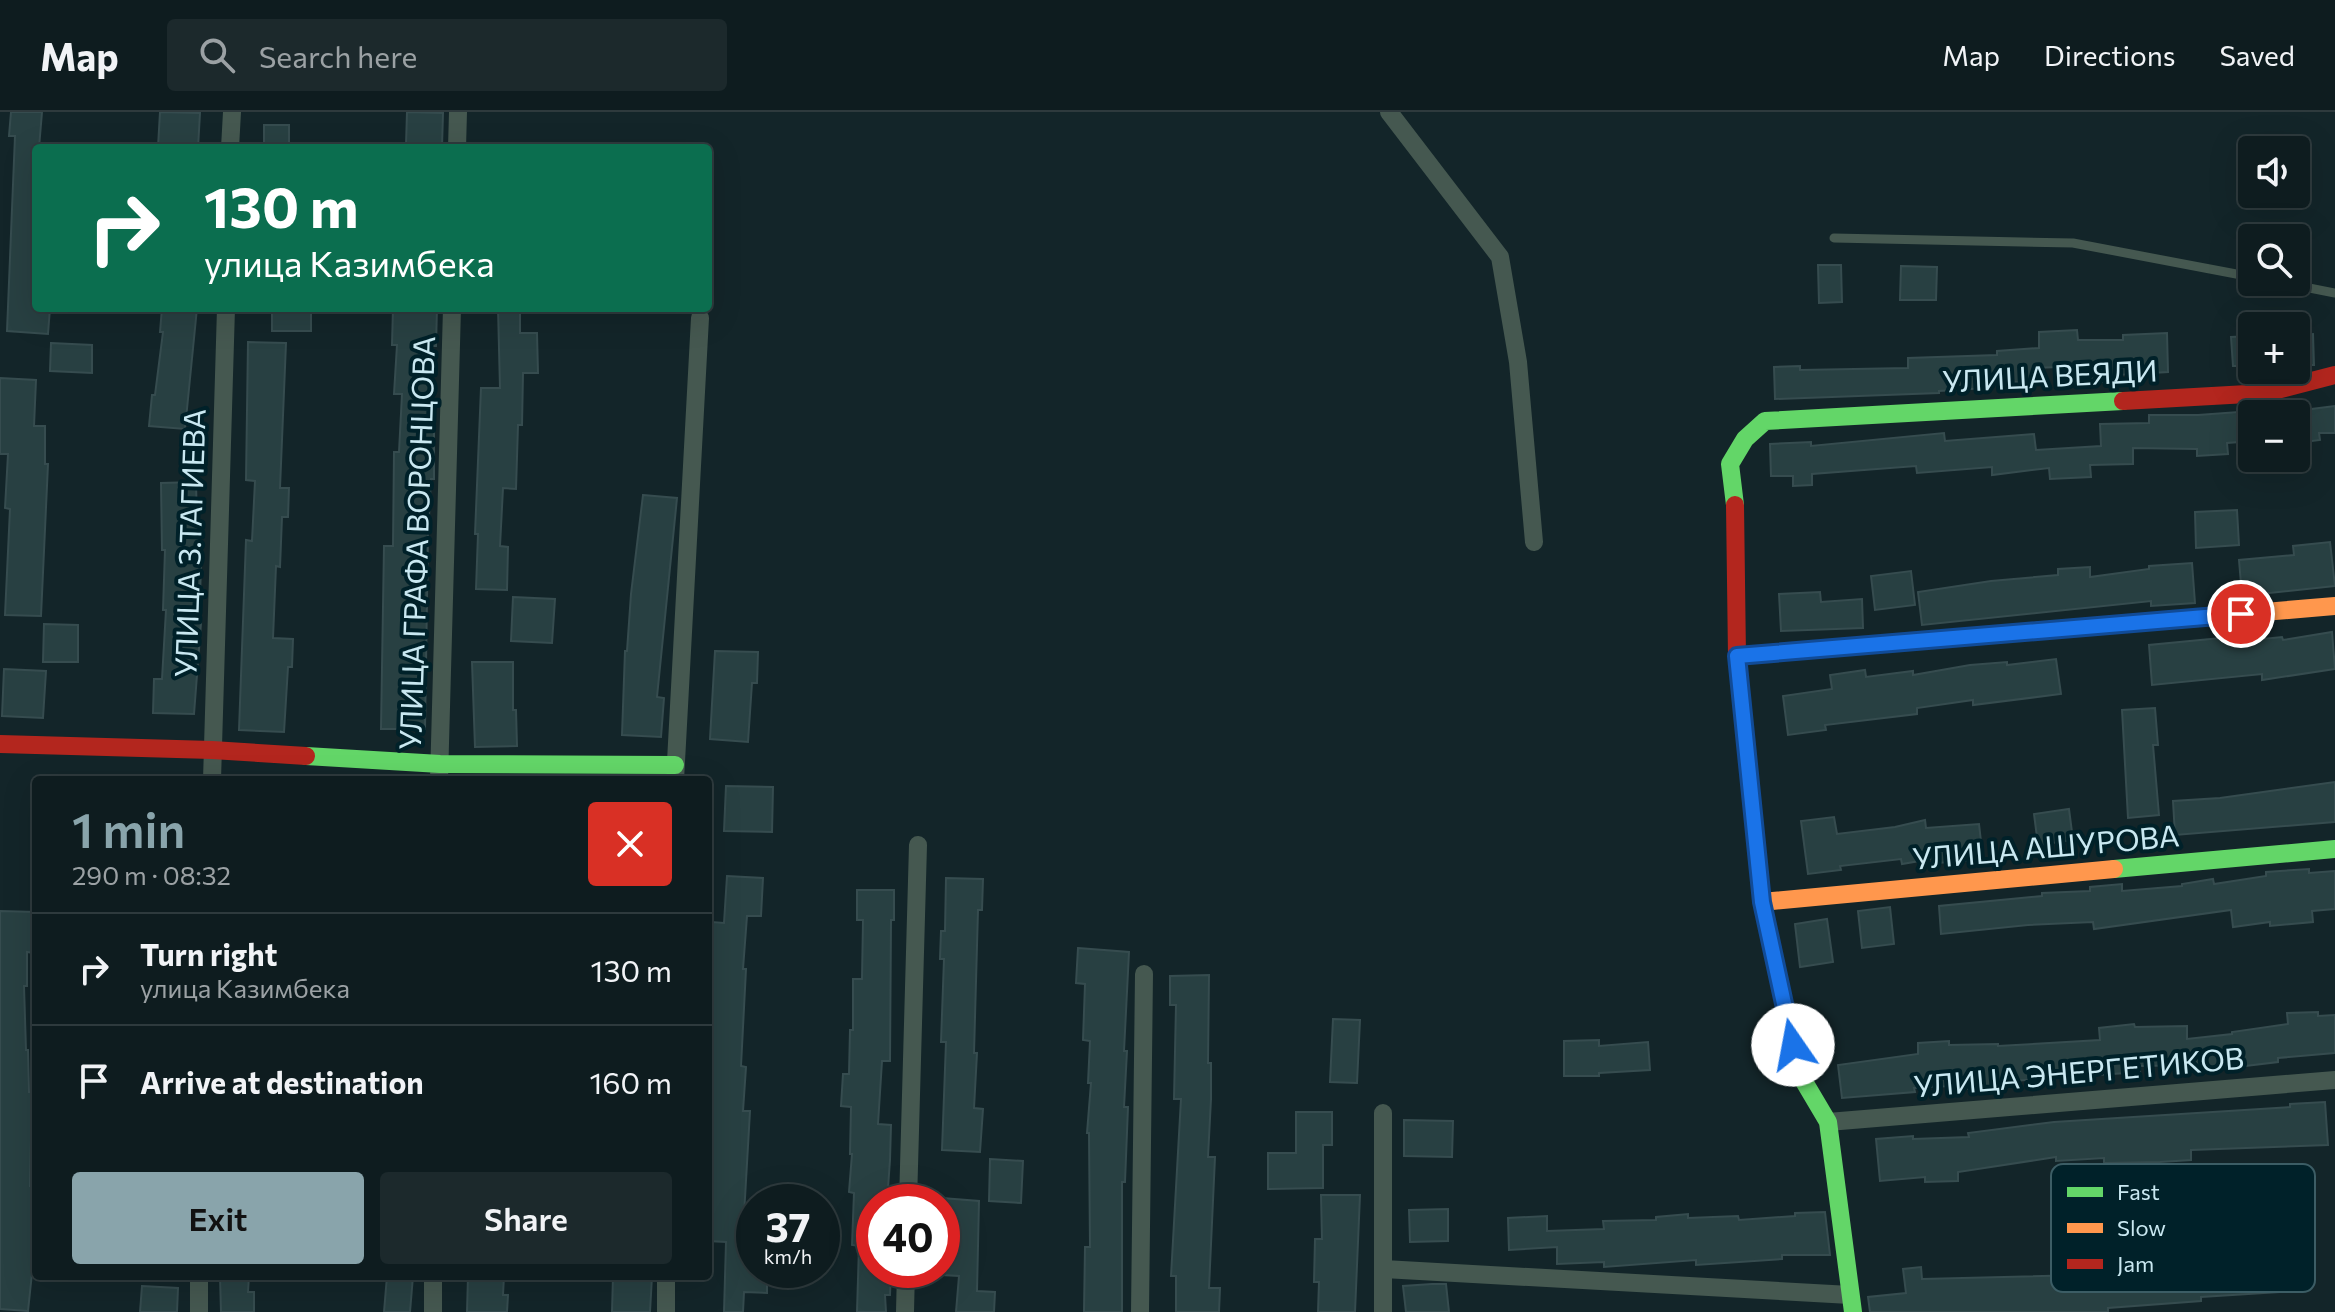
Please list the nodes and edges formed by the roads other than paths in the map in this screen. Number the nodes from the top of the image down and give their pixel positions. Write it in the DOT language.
graph roads {
  1 [pos="232,112"];
  2 [pos="458,112"];
  3 [pos="1389,112"];
  4 [pos="230,144"];
  5 [pos="457,144"];
  6 [pos="1834,238"];
  7 [pos="2238,274"];
  8 [pos="2310,288"];
  9 [pos="2335,293"];
  10 [pos="226,312"];
  11 [pos="452,312"];
  12 [pos="700,318"];
  13 [pos="2335,375"];
  14 [pos="1534,542"];
  15 [pos="2335,606"];
  16 [pos="1737,656"];
  17 [pos="0,744"];
  18 [pos="212,750"];
  19 [pos="440,772"];
  20 [pos="675,772"];
  21 [pos="212,776"];
  22 [pos="918,845"];
  23 [pos="2335,849"];
  24 [pos="1762,902"];
  25 [pos="1144,974"];
  26 [pos="2335,1080"];
  27 [pos="1383,1113"];
  28 [pos="1828,1122"];
  29 [pos="909,1184"];
  30 [pos="1384,1269"];
  31 [pos="199,1280"];
  32 [pos="433,1280"];
  33 [pos="666,1280"];
  34 [pos="906,1288"];
  35 [pos="1852,1304"];
  36 [pos="199,1312"];
  37 [pos="433,1312"];
  38 [pos="666,1312"];
  39 [pos="905,1312"];
  40 [pos="1140,1312"];
  41 [pos="1383,1312"];
  1 -- 4 [label="street"];
  2 -- 5 [label="street"];
  3 -- 14 [label="street"];
  6 -- 7 [label="lane"];
  8 -- 9 [label="lane"];
  10 -- 18 [label="street, УЛИЦА З.ТАГИЕВА"];
  11 -- 19 [label="street, УЛИЦА ГРАФА ВОРОНЦОВА"];
  12 -- 20 [label="street"];
  13 -- 16 [label="street, УЛИЦА ВЕЯДИ"];
  15 -- 16 [label="street"];
  16 -- 24 [label="street"];
  17 -- 18 [label="street"];
  18 -- 19 [label="street"];
  18 -- 21 [label="street, УЛИЦА З.ТАГИЕВА"];
  19 -- 20 [label="street"];
  22 -- 29 [label="street"];
  23 -- 24 [label="street, УЛИЦА АШУРОВА"];
  24 -- 28 [label="street"];
  25 -- 40 [label="street"];
  26 -- 28 [label="street, УЛИЦА ЭНЕРГЕТИКОВ"];
  27 -- 30 [label="street"];
  28 -- 35 [label="street"];
  30 -- 35 [label="street"];
  30 -- 41 [label="street"];
  31 -- 36 [label="street"];
  32 -- 37 [label="street"];
  33 -- 38 [label="street"];
  34 -- 39 [label="street"];
}
